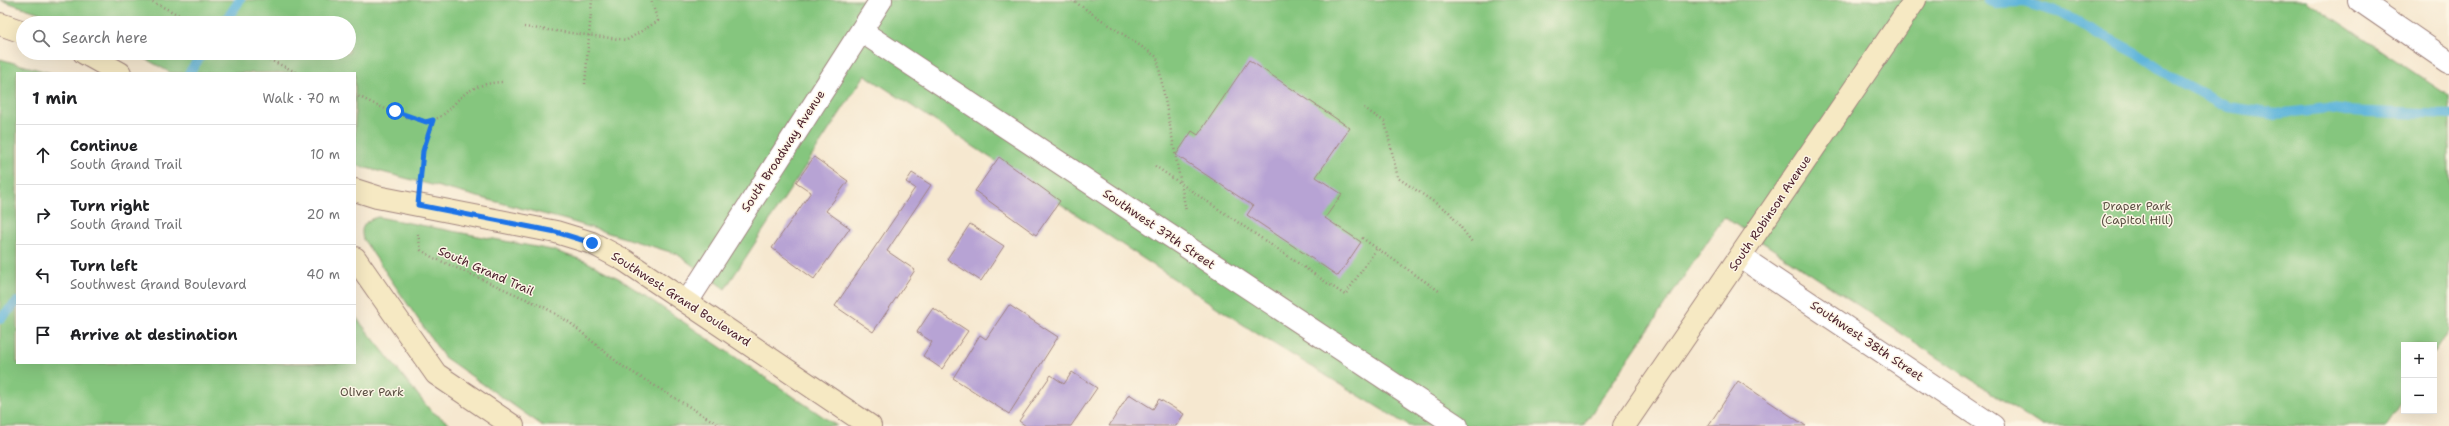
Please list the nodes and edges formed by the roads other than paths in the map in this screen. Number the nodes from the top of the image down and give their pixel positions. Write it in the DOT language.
graph roads {
  1 [pos="881,0"];
  2 [pos="1915,0"];
  3 [pos="2359,0"];
  4 [pos="0,24"];
  5 [pos="16,30"];
  6 [pos="861,31"];
  7 [pos="97,60"];
  8 [pos="2449,62"];
  9 [pos="118,72"];
  10 [pos="356,190"];
  11 [pos="1741,257"];
  12 [pos="356,259"];
  13 [pos="686,302"];
  14 [pos="513,426"];
  15 [pos="870,426"];
  16 [pos="1457,426"];
  17 [pos="1624,426"];
  18 [pos="1993,426"];
  1 -- 6 [label="street, South Broadway Avenue"];
  2 -- 11 [label="street, South Robinson Avenue"];
  3 -- 8 [label="street"];
  4 -- 5 [label="street"];
  6 -- 13 [label="street, South Broadway Avenue"];
  6 -- 16 [label="street, Southwest 37th Street"];
  7 -- 9 [label="street"];
  10 -- 13 [label="street, Southwest Grand Boulevard"];
  11 -- 17 [label="street, South Robinson Avenue"];
  11 -- 18 [label="street, Southwest 38th Street"];
  12 -- 14 [label="street"];
  13 -- 15 [label="street, Southwest Grand Boulevard"];
}
